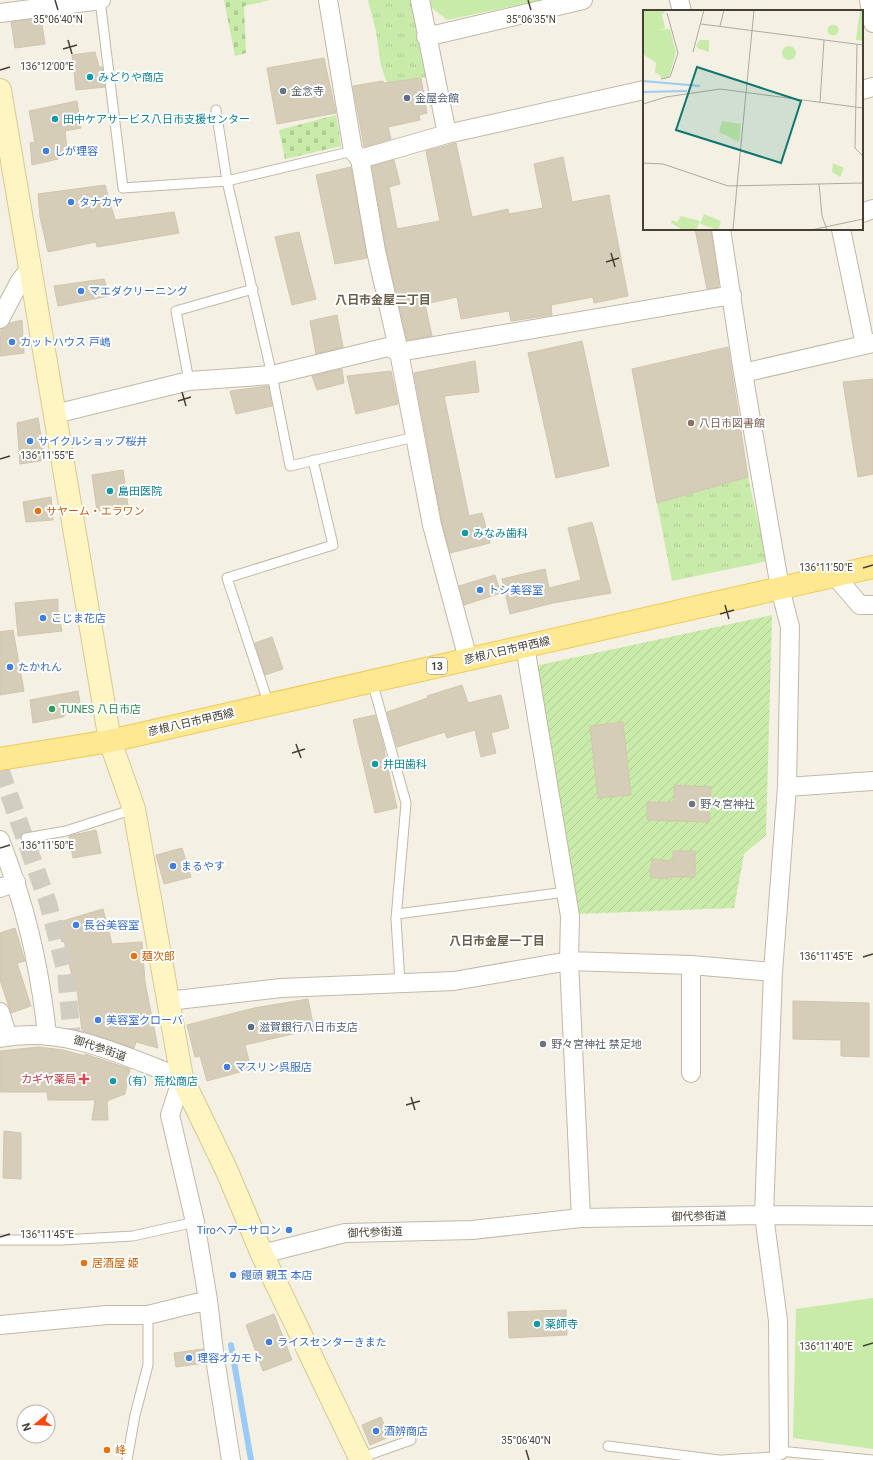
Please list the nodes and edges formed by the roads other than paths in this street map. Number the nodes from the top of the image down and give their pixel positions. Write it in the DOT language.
graph roads {
  1 [pos="101,0"];
  2 [pos="328,0"];
  3 [pos="420,0"];
  4 [pos="583,0"];
  5 [pos="679,0"];
  6 [pos="869,0"];
  7 [pos="682,10"];
  8 [pos="0,13"];
  9 [pos="873,24"];
  10 [pos="426,37"];
  11 [pos="873,87"];
  12 [pos="0,90"];
  13 [pos="643,90"];
  14 [pos="863,90"];
  15 [pos="216,110"];
  16 [pos="447,134"];
  17 [pos="357,155"];
  18 [pos="6,158"];
  19 [pos="226,180"];
  20 [pos="873,209"];
  21 [pos="863,213"];
  22 [pos="720,230"];
  23 [pos="841,230"];
  24 [pos="31,267"];
  25 [pos="252,289"];
  26 [pos="732,295"];
  27 [pos="0,319"];
  28 [pos="869,344"];
  29 [pos="399,352"];
  30 [pos="743,373"];
  31 [pos="272,375"];
  32 [pos="189,381"];
  33 [pos="55,414"];
  34 [pos="415,437"];
  35 [pos="313,460"];
  36 [pos="873,567"];
  37 [pos="835,576"];
  38 [pos="780,588"];
  39 [pos="873,605"];
  40 [pos="526,646"];
  41 [pos="468,659"];
  42 [pos="372,681"];
  43 [pos="269,704"];
  44 [pos="110,741"];
  45 [pos="0,759"];
  46 [pos="873,781"];
  47 [pos="787,787"];
  48 [pos="134,809"];
  49 [pos="26,838"];
  50 [pos="0,840"];
  51 [pos="8,885"];
  52 [pos="566,892"];
  53 [pos="397,914"];
  54 [pos="569,961"];
  55 [pos="691,965"];
  56 [pos="773,972"];
  57 [pos="400,982"];
  58 [pos="168,1001"];
  59 [pos="0,1012"];
  60 [pos="47,1034"];
  61 [pos="4,1038"];
  62 [pos="691,1073"];
  63 [pos="182,1078"];
  64 [pos="764,1215"];
  65 [pos="873,1216"];
  66 [pos="581,1218"];
  67 [pos="195,1222"];
  68 [pos="0,1240"];
  69 [pos="262,1254"];
  70 [pos="208,1300"];
  71 [pos="148,1315"];
  72 [pos="0,1325"];
  73 [pos="411,1440"];
  74 [pos="608,1446"];
  75 [pos="779,1451"];
  76 [pos="358,1459"];
  77 [pos="127,1460"];
  78 [pos="231,1460"];
  79 [pos="719,1460"];
  80 [pos="722,1460"];
  81 [pos="873,1460"];
  1 -- 8 [label="street"];
  1 -- 19 [label="lane"];
  2 -- 17 [label="street"];
  3 -- 10 [label="street"];
  4 -- 10 [label="street"];
  5 -- 7 [label="street"];
  6 -- 9 [label="street"];
  10 -- 16 [label="street"];
  11 -- 14 [label="street"];
  12 -- 18 [label="street"];
  13 -- 16 [label="street"];
  15 -- 19 [label="lane"];
  16 -- 17 [label="street"];
  17 -- 19 [label="lane"];
  17 -- 29 [label="street"];
  18 -- 24 [label="street"];
  19 -- 25 [label="lane"];
  20 -- 21 [label="street"];
  22 -- 26 [label="street"];
  23 -- 28 [label="street"];
  24 -- 27 [label="street"];
  24 -- 33 [label="street"];
  25 -- 31 [label="lane"];
  25 -- 32 [label="lane"];
  26 -- 29 [label="street"];
  26 -- 30 [label="street"];
  28 -- 30 [label="street"];
  29 -- 31 [label="street"];
  29 -- 34 [label="street"];
  30 -- 38 [label="street"];
  31 -- 32 [label="street"];
  31 -- 35 [label="lane"];
  32 -- 33 [label="street"];
  33 -- 44 [label="street"];
  34 -- 35 [label="lane"];
  34 -- 41 [label="street"];
  35 -- 43 [label="lane"];
  36 -- 37 [label="main road, 彦根八日市甲西線 / 13"];
  37 -- 38 [label="main road, 彦根八日市甲西線 / 13"];
  37 -- 39 [label="street"];
  38 -- 40 [label="main road, 彦根八日市甲西線 / 13"];
  38 -- 47 [label="street"];
  40 -- 41 [label="main road, 彦根八日市甲西線 / 13"];
  40 -- 52 [label="street"];
  41 -- 42 [label="main road, 彦根八日市甲西線 / 13"];
  42 -- 43 [label="main road, 彦根八日市甲西線 / 13"];
  42 -- 53 [label="lane"];
  43 -- 44 [label="main road, 彦根八日市甲西線 / 13"];
  44 -- 45 [label="main road, 彦根八日市甲西線 / 13"];
  44 -- 48 [label="street"];
  46 -- 47 [label="street"];
  47 -- 56 [label="street"];
  48 -- 49 [label="lane"];
  48 -- 58 [label="street"];
  50 -- 51 [label="street"];
  51 -- 60 [label="street"];
  52 -- 53 [label="lane"];
  52 -- 54 [label="street"];
  53 -- 57 [label="lane"];
  54 -- 55 [label="street"];
  54 -- 57 [label="street"];
  54 -- 66 [label="street"];
  55 -- 56 [label="street"];
  55 -- 62 [label="street"];
  56 -- 64 [label="street"];
  57 -- 58 [label="street"];
  58 -- 63 [label="street"];
  59 -- 61 [label="street"];
  60 -- 61 [label="street, 御代参街道"];
  60 -- 63 [label="street, 御代参街道"];
  63 -- 67 [label="street"];
  63 -- 69 [label="street"];
  64 -- 65 [label="street, 御代参街道"];
  64 -- 66 [label="street, 御代参街道"];
  64 -- 75 [label="street"];
  66 -- 69 [label="street, 御代参街道"];
  67 -- 68 [label="lane"];
  67 -- 70 [label="street"];
  69 -- 76 [label="street"];
  70 -- 71 [label="street"];
  70 -- 78 [label="street"];
  71 -- 72 [label="street"];
  71 -- 77 [label="lane"];
  73 -- 76 [label="lane"];
  74 -- 79 [label="lane"];
  75 -- 80 [label="lane"];
  75 -- 81 [label="lane"];
}
